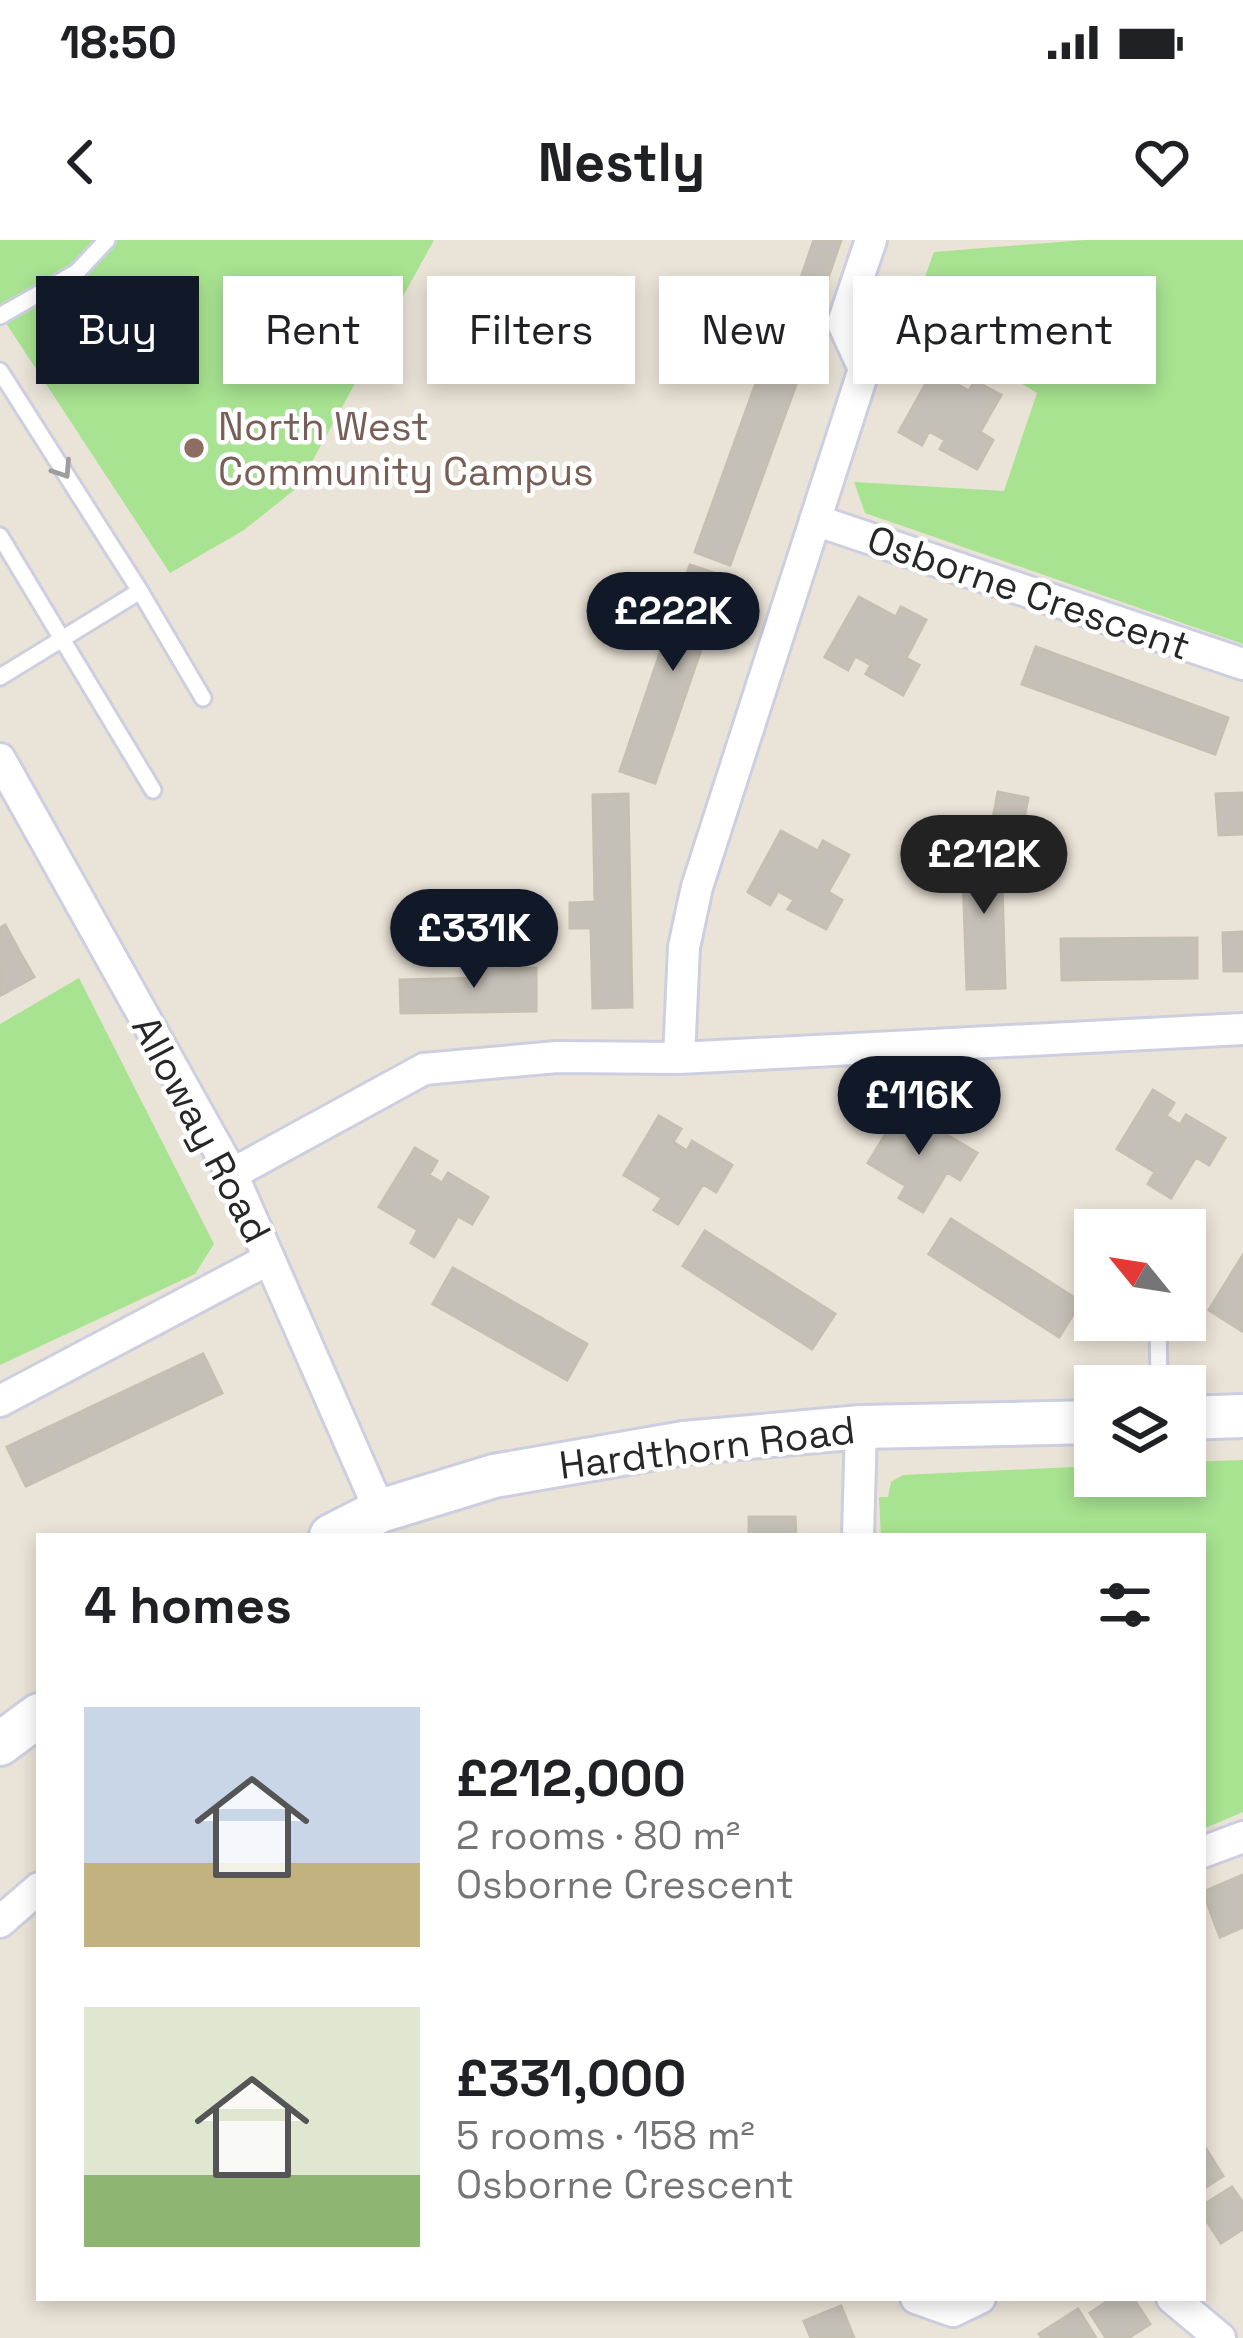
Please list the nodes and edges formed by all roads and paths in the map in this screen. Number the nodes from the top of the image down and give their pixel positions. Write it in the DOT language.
graph roads {
  1 [pos="106,240"];
  2 [pos="871,240"];
  3 [pos="0,316"];
  4 [pos="0,371"];
  5 [pos="815,520"];
  6 [pos="0,536"];
  7 [pos="140,591"];
  8 [pos="61,640"];
  9 [pos="1243,664"];
  10 [pos="0,677"];
  11 [pos="203,698"];
  12 [pos="0,759"];
  13 [pos="153,790"];
  14 [pos="1243,1029"];
  15 [pos="679,1058"];
  16 [pos="232,1174"];
  17 [pos="269,1259"];
  18 [pos="0,1401"];
  19 [pos="1243,1416"];
  20 [pos="1206,1417"];
  21 [pos="1074,1422"];
  22 [pos="861,1427"];
  23 [pos="380,1511"];
  24 [pos="337,1533"];
  25 [pos="858,1533"];
  26 [pos="36,1717"];
  27 [pos="0,1744"];
  28 [pos="1243,1837"];
  29 [pos="1206,1851"];
  30 [pos="36,1891"];
  31 [pos="0,1922"];
  32 [pos="925,2301"];
  33 [pos="974,2301"];
  34 [pos="1176,2301"];
  35 [pos="1220,2338"];
  1 -- 3 [label="lane"];
  2 -- 5 [label="street"];
  4 -- 7 [label="lane, one-way"];
  5 -- 9 [label="street, Osborne Crescent"];
  5 -- 15 [label="street"];
  6 -- 8 [label="lane"];
  7 -- 8 [label="lane"];
  7 -- 11 [label="lane"];
  8 -- 10 [label="lane"];
  8 -- 13 [label="lane"];
  12 -- 16 [label="street, Alloway Road"];
  14 -- 15 [label="street"];
  15 -- 16 [label="street"];
  16 -- 17 [label="street, Alloway Road"];
  17 -- 18 [label="street"];
  17 -- 23 [label="street, Alloway Road"];
  19 -- 20 [label="street"];
  21 -- 22 [label="street, Hardthorn Road"];
  22 -- 23 [label="street, Hardthorn Road"];
  22 -- 25 [label="street"];
  23 -- 24 [label="street, Hardthorn Road"];
  26 -- 27 [label="street"];
  28 -- 29 [label="street"];
  30 -- 31 [label="street"];
  32 -- 33 [label="street"];
  34 -- 35 [label="street"];
}
